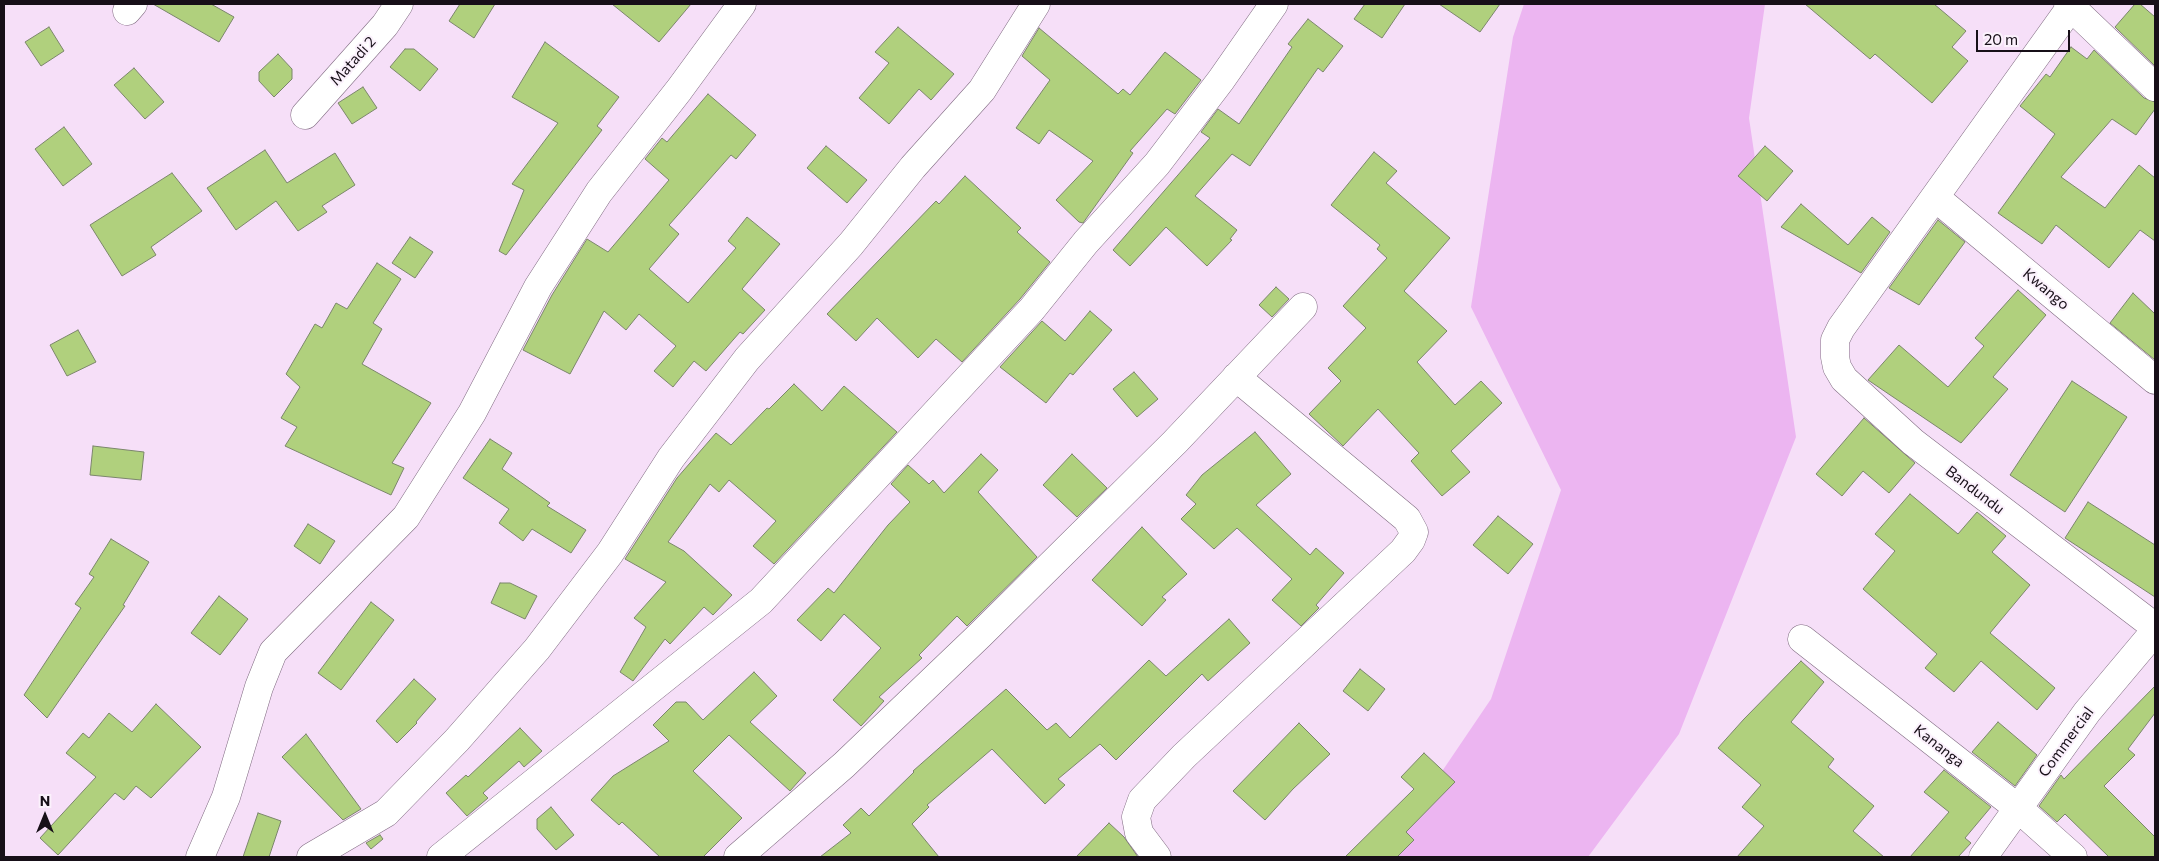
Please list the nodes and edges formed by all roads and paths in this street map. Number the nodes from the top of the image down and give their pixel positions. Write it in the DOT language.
graph roads {
  1 [pos="398,4"];
  2 [pos="742,4"];
  3 [pos="1036,4"];
  4 [pos="1274,4"];
  5 [pos="2071,5"];
  6 [pos="2155,87"];
  7 [pos="305,115"];
  8 [pos="1936,198"];
  9 [pos="1303,307"];
  10 [pos="1236,378"];
  11 [pos="2155,380"];
  12 [pos="2155,627"];
  13 [pos="2155,631"];
  14 [pos="1802,639"];
  15 [pos="2019,809"];
  16 [pos="200,857"];
  17 [pos="311,857"];
  18 [pos="441,857"];
  19 [pos="738,857"];
  20 [pos="1157,857"];
  21 [pos="1983,857"];
  22 [pos="2073,857"];
  1 -- 7 [label="street, Matadi 2"];
  2 -- 16 [label="street"];
  3 -- 17 [label="street"];
  4 -- 18 [label="street"];
  5 -- 6 [label="street"];
  5 -- 8 [label="street"];
  8 -- 11 [label="street, Kwango"];
  8 -- 12 [label="street, Bandundu"];
  9 -- 10 [label="street"];
  10 -- 19 [label="street"];
  10 -- 20 [label="street"];
  13 -- 15 [label="street, Commercial"];
  14 -- 15 [label="street, Kananga"];
  15 -- 21 [label="street, Commercial"];
  15 -- 22 [label="street, Kananga"];
}
